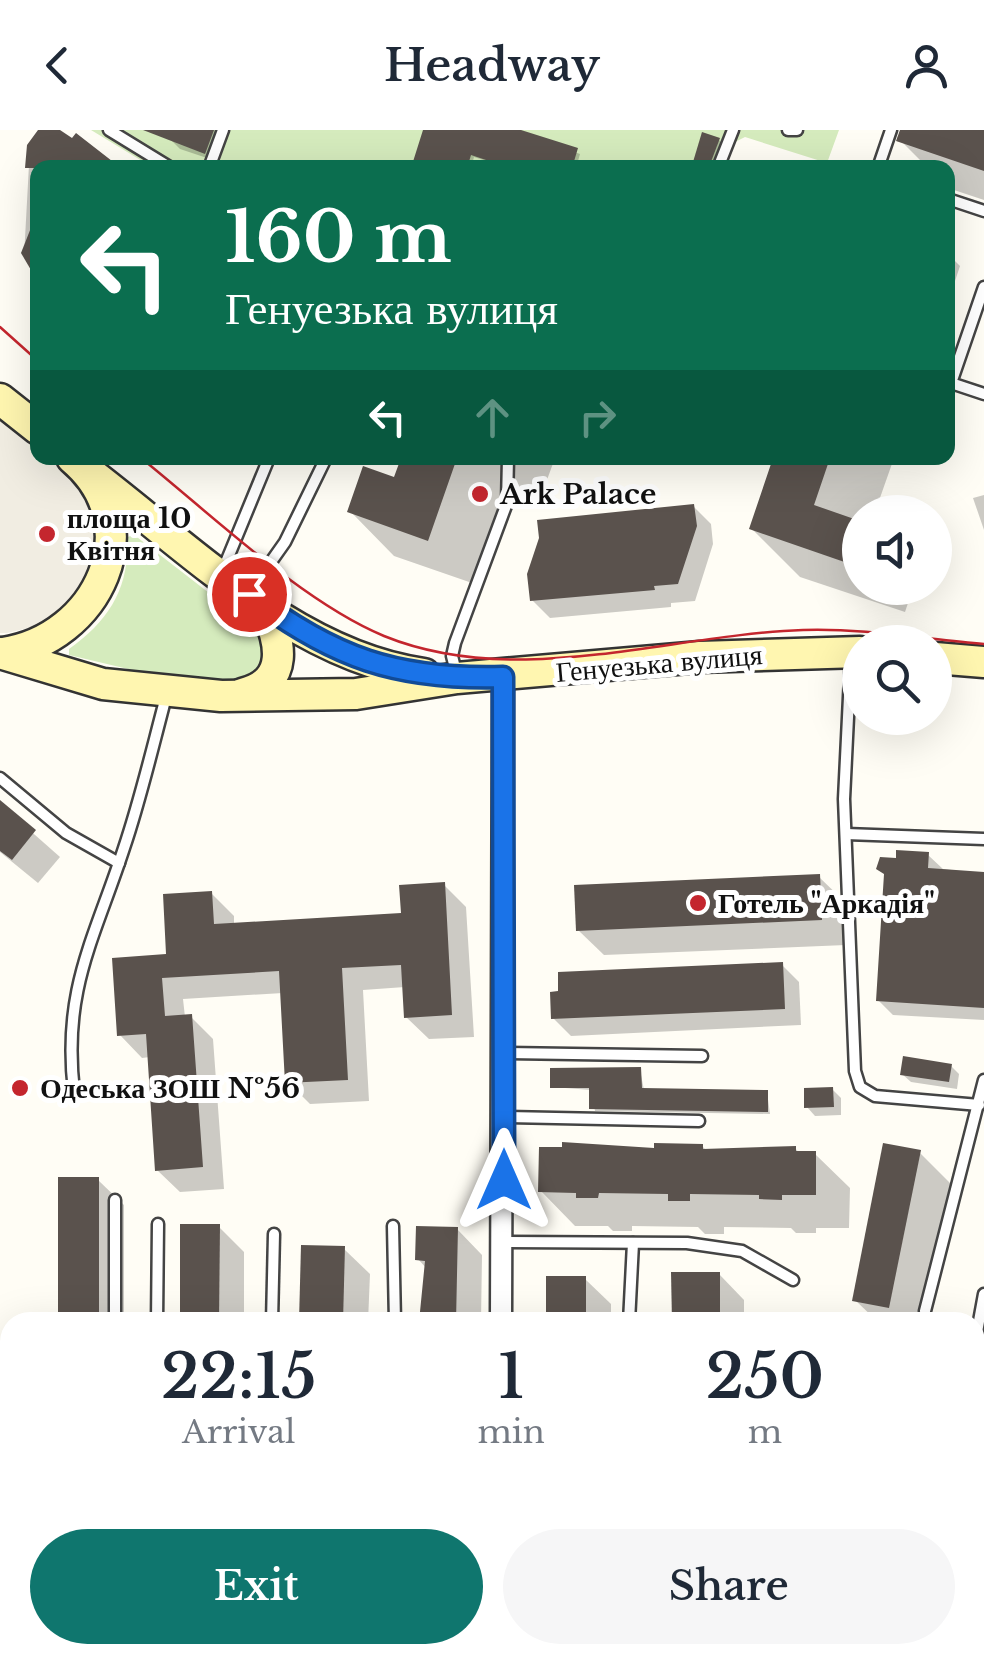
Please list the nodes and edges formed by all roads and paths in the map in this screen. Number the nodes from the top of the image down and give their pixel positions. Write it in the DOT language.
graph roads {
  1 [pos="109,130"];
  2 [pos="223,130"];
  3 [pos="733,130"];
  4 [pos="788,130"];
  5 [pos="797,130"];
  6 [pos="891,130"];
  7 [pos="158,160"];
  8 [pos="212,160"];
  9 [pos="721,160"];
  10 [pos="881,160"];
  11 [pos="955,201"];
  12 [pos="984,211"];
  13 [pos="984,287"];
  14 [pos="955,374"];
  15 [pos="955,384"];
  16 [pos="984,394"];
  17 [pos="0,399"];
  18 [pos="30,423"];
  19 [pos="81,465"];
  20 [pos="266,465"];
  21 [pos="323,465"];
  22 [pos="508,465"];
  23 [pos="221,573"];
  24 [pos="256,600"];
  25 [pos="842,652"];
  26 [pos="0,653"];
  27 [pos="952,659"];
  28 [pos="984,662"];
  29 [pos="503,677"];
  30 [pos="457,678"];
  31 [pos="167,692"];
  32 [pos="221,696"];
  33 [pos="851,735"];
  34 [pos="0,778"];
  35 [pos="846,834"];
  36 [pos="984,839"];
  37 [pos="119,863"];
  38 [pos="505,1053"];
  39 [pos="702,1056"];
  40 [pos="984,1080"];
  41 [pos="74,1092"];
  42 [pos="980,1105"];
  43 [pos="505,1117"];
  44 [pos="699,1121"];
  45 [pos="115,1200"];
  46 [pos="158,1224"];
  47 [pos="393,1226"];
  48 [pos="274,1234"];
  49 [pos="504,1242"];
  50 [pos="633,1243"];
  51 [pos="793,1280"];
  52 [pos="925,1311"];
  53 [pos="114,1312"];
  54 [pos="157,1312"];
  55 [pos="272,1312"];
  56 [pos="394,1312"];
  57 [pos="501,1312"];
  58 [pos="630,1312"];
  1 -- 7 [label="lane"];
  2 -- 8 [label="lane"];
  3 -- 9 [label="lane"];
  4 -- 5 [label="lane"];
  6 -- 10 [label="lane"];
  11 -- 12 [label="lane"];
  13 -- 14 [label="lane"];
  15 -- 16 [label="lane"];
  17 -- 18 [label="main road"];
  19 -- 23 [label="main road, Генуезька вулиця"];
  19 -- 26 [label="main road"];
  20 -- 23 [label="lane"];
  21 -- 24 [label="lane"];
  22 -- 30 [label="lane"];
  23 -- 24 [label="main road, Генуезька вулиця"];
  24 -- 30 [label="main road, Генуезька вулиця"];
  24 -- 32 [label="main road"];
  25 -- 29 [label="main road, Генуезька вулиця"];
  26 -- 31 [label="main road, Генуезька вулиця"];
  27 -- 28 [label="main road"];
  29 -- 30 [label="main road, Генуезька вулиця"];
  29 -- 38 [label="street"];
  30 -- 32 [label="main road, Генуезька вулиця"];
  31 -- 32 [label="main road, Генуезька вулиця"];
  31 -- 37 [label="lane"];
  33 -- 35 [label="lane"];
  34 -- 37 [label="lane"];
  35 -- 36 [label="lane"];
  35 -- 42 [label="lane"];
  37 -- 41 [label="lane"];
  38 -- 39 [label="lane"];
  38 -- 43 [label="street"];
  40 -- 42 [label="lane"];
  42 -- 52 [label="lane"];
  43 -- 44 [label="lane"];
  43 -- 49 [label="street"];
  45 -- 53 [label="lane"];
  46 -- 54 [label="lane"];
  47 -- 56 [label="lane"];
  48 -- 55 [label="lane"];
  49 -- 50 [label="lane"];
  49 -- 57 [label="street"];
  50 -- 51 [label="lane"];
  50 -- 58 [label="lane"];
}
